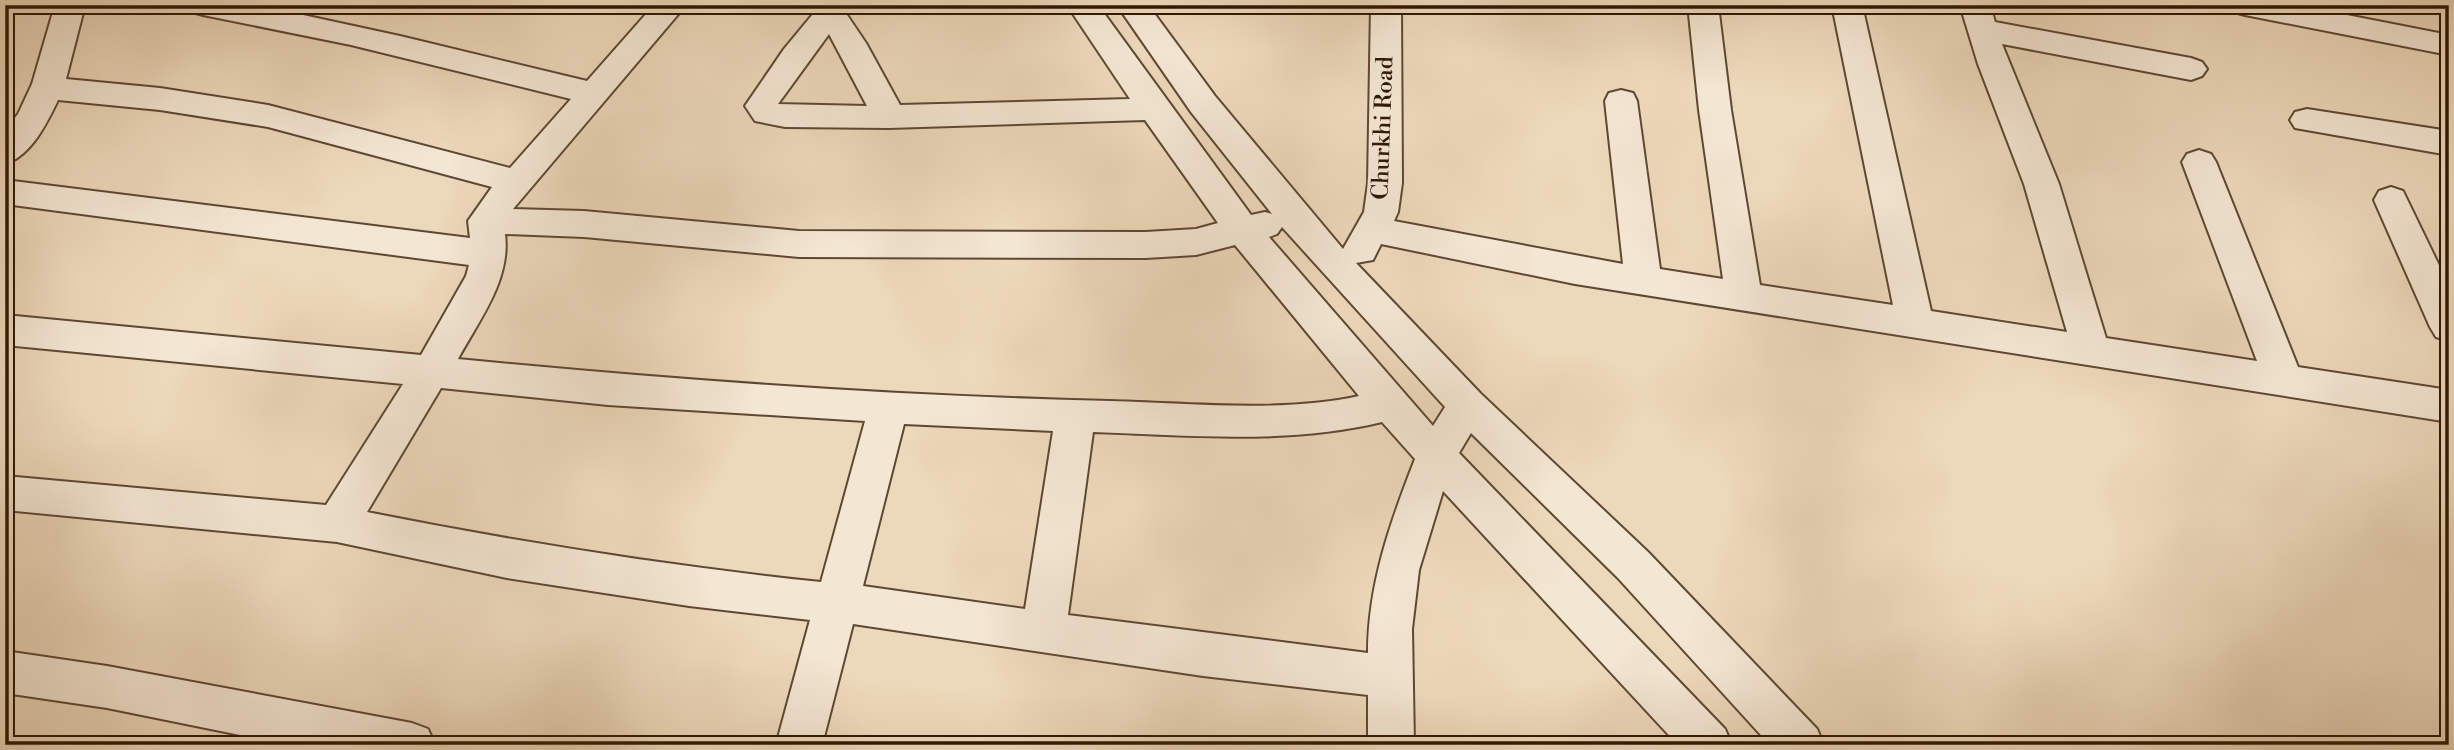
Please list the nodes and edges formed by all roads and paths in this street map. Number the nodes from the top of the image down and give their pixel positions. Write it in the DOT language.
graph roads {
  1 [pos="70,5"];
  2 [pos="203,5"];
  3 [pos="669,5"];
  4 [pos="1082,5"];
  5 [pos="1132,5"];
  6 [pos="1386,5"];
  7 [pos="1703,5"];
  8 [pos="1847,5"];
  9 [pos="2245,5"];
  10 [pos="826,9"];
  11 [pos="1978,17"];
  12 [pos="2449,45"];
  13 [pos="2191,69"];
  14 [pos="595,94"];
  15 [pos="1621,101"];
  16 [pos="29,105"];
  17 [pos="1156,109"];
  18 [pos="889,117"];
  19 [pos="2307,120"];
  20 [pos="2449,144"];
  21 [pos="5,152"];
  22 [pos="2199,162"];
  23 [pos="518,182"];
  24 [pos="5,192"];
  25 [pos="2391,200"];
  26 [pos="1293,217"];
  27 [pos="1372,229"];
  28 [pos="1244,232"];
  29 [pos="488,238"];
  30 [pos="1345,274"];
  31 [pos="1643,281"];
  32 [pos="1744,297"];
  33 [pos="1308,311"];
  34 [pos="1915,323"];
  35 [pos="2449,327"];
  36 [pos="5,330"];
  37 [pos="2091,350"];
  38 [pos="431,372"];
  39 [pos="2284,380"];
  40 [pos="1390,404"];
  41 [pos="1467,405"];
  42 [pos="2449,406"];
  43 [pos="889,407"];
  44 [pos="1075,416"];
  45 [pos="1436,456"];
  46 [pos="5,493"];
  47 [pos="337,524"];
  48 [pos="838,603"];
  49 [pos="1044,632"];
  50 [pos="5,672"];
  51 [pos="1390,677"];
  52 [pos="412,745"];
  53 [pos="799,745"];
  54 [pos="1391,745"];
  55 [pos="1709,745"];
  56 [pos="1801,745"];
  1 -- 16 [label="street"];
  2 -- 14 [label="street"];
  3 -- 14 [label="street"];
  4 -- 17 [label="street"];
  5 -- 26 [label="street"];
  6 -- 27 [label="street, Churkhi Road"];
  7 -- 32 [label="street"];
  8 -- 34 [label="street"];
  9 -- 12 [label="street"];
  10 -- 18 [label="street"];
  10 -- 18 [label="street"];
  11 -- 13 [label="street"];
  11 -- 37 [label="street"];
  14 -- 23 [label="street"];
  15 -- 31 [label="street"];
  16 -- 21 [label="street"];
  16 -- 23 [label="street"];
  17 -- 18 [label="street"];
  17 -- 28 [label="street"];
  19 -- 20 [label="street"];
  22 -- 39 [label="street"];
  23 -- 29 [label="street"];
  24 -- 29 [label="street"];
  25 -- 35 [label="street"];
  26 -- 28 [label="street"];
  26 -- 30 [label="street"];
  27 -- 30 [label="street, Churkhi Road"];
  27 -- 31 [label="street"];
  28 -- 29 [label="street"];
  28 -- 33 [label="street"];
  29 -- 38 [label="street"];
  30 -- 33 [label="street, Churkhi Road"];
  30 -- 41 [label="street"];
  31 -- 32 [label="street"];
  32 -- 34 [label="street"];
  33 -- 40 [label="street"];
  34 -- 37 [label="street"];
  36 -- 38 [label="street"];
  37 -- 39 [label="street"];
  38 -- 43 [label="street"];
  38 -- 47 [label="street"];
  39 -- 42 [label="street"];
  40 -- 44 [label="street"];
  40 -- 45 [label="street"];
  41 -- 45 [label="street"];
  41 -- 56 [label="street"];
  43 -- 44 [label="street"];
  43 -- 48 [label="street"];
  44 -- 49 [label="street"];
  45 -- 51 [label="street"];
  45 -- 55 [label="street"];
  46 -- 47 [label="street"];
  47 -- 48 [label="street"];
  48 -- 49 [label="street"];
  48 -- 53 [label="street"];
  49 -- 51 [label="street"];
  50 -- 52 [label="street"];
  51 -- 54 [label="street"];
}
